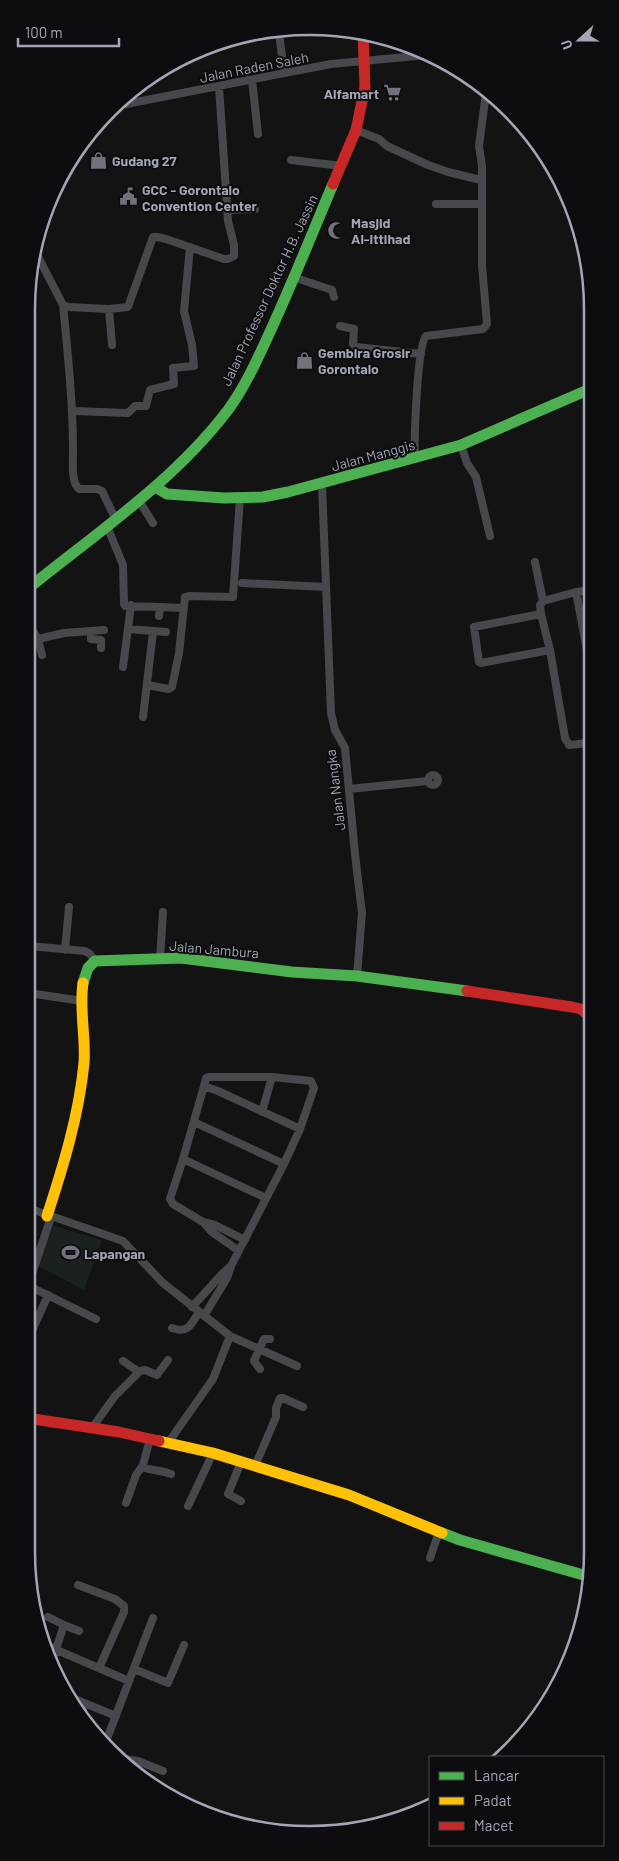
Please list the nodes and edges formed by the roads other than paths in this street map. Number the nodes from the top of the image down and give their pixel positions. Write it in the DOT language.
graph roads {
  1 [pos="280,37"];
  2 [pos="363,40"];
  3 [pos="367,41"];
  4 [pos="416,56"];
  5 [pos="366,64"];
  6 [pos="284,73"];
  7 [pos="252,80"];
  8 [pos="219,86"];
  9 [pos="485,99"];
  10 [pos="128,104"];
  11 [pos="356,130"];
  12 [pos="258,134"];
  13 [pos="290,160"];
  14 [pos="342,166"];
  15 [pos="481,180"];
  16 [pos="436,204"];
  17 [pos="482,204"];
  18 [pos="255,209"];
  19 [pos="228,210"];
  20 [pos="190,247"];
  21 [pos="39,260"];
  22 [pos="293,278"];
  23 [pos="334,297"];
  24 [pos="63,306"];
  25 [pos="109,308"];
  26 [pos="340,326"];
  27 [pos="112,346"];
  28 [pos="421,354"];
  29 [pos="584,392"];
  30 [pos="73,411"];
  31 [pos="461,445"];
  32 [pos="414,459"];
  33 [pos="322,484"];
  34 [pos="155,487"];
  35 [pos="240,498"];
  36 [pos="139,500"];
  37 [pos="111,522"];
  38 [pos="153,524"];
  39 [pos="490,536"];
  40 [pos="535,562"];
  41 [pos="35,583"];
  42 [pos="242,583"];
  43 [pos="326,587"];
  44 [pos="584,591"];
  45 [pos="576,592"];
  46 [pos="543,601"];
  47 [pos="131,605"];
  48 [pos="160,607"];
  49 [pos="184,608"];
  50 [pos="541,614"];
  51 [pos="159,616"];
  52 [pos="129,629"];
  53 [pos="104,630"];
  54 [pos="91,631"];
  55 [pos="152,632"];
  56 [pos="166,632"];
  57 [pos="35,634"];
  58 [pos="584,634"];
  59 [pos="38,639"];
  60 [pos="101,648"];
  61 [pos="550,650"];
  62 [pos="42,655"];
  63 [pos="123,667"];
  64 [pos="147,685"];
  65 [pos="143,718"];
  66 [pos="584,744"];
  67 [pos="428,781"];
  68 [pos="349,789"];
  69 [pos="69,907"];
  70 [pos="163,912"];
  71 [pos="35,947"];
  72 [pos="65,950"];
  73 [pos="160,960"];
  74 [pos="95,961"];
  75 [pos="357,976"];
  76 [pos="35,994"];
  77 [pos="82,1001"];
  78 [pos="584,1012"];
  79 [pos="272,1077"];
  80 [pos="204,1086"];
  81 [pos="262,1112"];
  82 [pos="194,1122"];
  83 [pos="300,1130"];
  84 [pos="183,1159"];
  85 [pos="284,1164"];
  86 [pos="266,1198"];
  87 [pos="35,1211"];
  88 [pos="49,1217"];
  89 [pos="203,1222"];
  90 [pos="234,1234"];
  91 [pos="245,1240"];
  92 [pos="229,1243"];
  93 [pos="239,1251"];
  94 [pos="35,1263"];
  95 [pos="231,1266"];
  96 [pos="35,1289"];
  97 [pos="48,1295"];
  98 [pos="199,1312"];
  99 [pos="35,1317"];
  100 [pos="96,1319"];
  101 [pos="172,1328"];
  102 [pos="230,1336"];
  103 [pos="270,1339"];
  104 [pos="258,1349"];
  105 [pos="168,1360"];
  106 [pos="124,1361"];
  107 [pos="297,1366"];
  108 [pos="260,1369"];
  109 [pos="139,1372"];
  110 [pos="303,1407"];
  111 [pos="35,1419"];
  112 [pos="92,1428"];
  113 [pos="150,1439"];
  114 [pos="168,1442"];
  115 [pos="214,1453"];
  116 [pos="241,1462"];
  117 [pos="255,1466"];
  118 [pos="142,1468"];
  119 [pos="171,1474"];
  120 [pos="241,1501"];
  121 [pos="126,1503"];
  122 [pos="188,1506"];
  123 [pos="439,1532"];
  124 [pos="430,1558"];
  125 [pos="583,1575"];
  126 [pos="78,1585"];
  127 [pos="48,1617"];
  128 [pos="153,1618"];
  129 [pos="64,1625"];
  130 [pos="79,1631"];
  131 [pos="184,1645"];
  132 [pos="53,1649"];
  133 [pos="56,1650"];
  134 [pos="55,1653"];
  135 [pos="99,1668"];
  136 [pos="134,1669"];
  137 [pos="129,1681"];
  138 [pos="79,1701"];
  139 [pos="85,1704"];
  140 [pos="84,1708"];
  141 [pos="116,1716"];
  142 [pos="108,1737"];
  143 [pos="132,1760"];
  144 [pos="163,1772"];
  1 -- 6 [label="street"];
  2 -- 5 [label="main road, Jalan Professor Doktor H.B. Jassin"];
  3 -- 5 [label="main road, Jalan Professor Doktor H.B. Jassin"];
  4 -- 5 [label="street, Jalan Raden Saleh"];
  5 -- 6 [label="street, Jalan Raden Saleh"];
  5 -- 11 [label="main road, Jalan Professor Doktor H.B. Jassin"];
  6 -- 7 [label="street, Jalan Raden Saleh"];
  7 -- 8 [label="street, Jalan Raden Saleh"];
  7 -- 12 [label="street"];
  8 -- 10 [label="street, Jalan Raden Saleh"];
  8 -- 19 [label="street"];
  9 -- 15 [label="street"];
  11 -- 14 [label="main road, Jalan Professor Doktor H.B. Jassin"];
  11 -- 15 [label="street"];
  13 -- 14 [label="street"];
  14 -- 22 [label="main road, Jalan Professor Doktor H.B. Jassin"];
  15 -- 17 [label="street"];
  16 -- 17 [label="street"];
  17 -- 28 [label="street"];
  18 -- 19 [label="street"];
  19 -- 20 [label="street"];
  20 -- 25 [label="street"];
  20 -- 30 [label="street"];
  21 -- 24 [label="street"];
  22 -- 23 [label="street"];
  22 -- 34 [label="main road, Jalan Professor Doktor H.B. Jassin"];
  24 -- 25 [label="street"];
  24 -- 30 [label="street"];
  25 -- 27 [label="street"];
  26 -- 28 [label="street"];
  28 -- 32 [label="street"];
  29 -- 31 [label="main road, Jalan Manggis"];
  30 -- 37 [label="street"];
  31 -- 32 [label="main road, Jalan Manggis"];
  31 -- 39 [label="street"];
  32 -- 33 [label="main road, Jalan Manggis"];
  33 -- 35 [label="main road, Jalan Manggis"];
  33 -- 43 [label="street, Jalan Nangka"];
  34 -- 35 [label="main road, Jalan Manggis"];
  34 -- 36 [label="main road, Jalan Professor Doktor H.B. Jassin"];
  35 -- 49 [label="street"];
  36 -- 37 [label="main road, Jalan Professor Doktor H.B. Jassin"];
  36 -- 38 [label="street"];
  37 -- 41 [label="main road, Jalan Professor Doktor H.B. Jassin"];
  37 -- 47 [label="street"];
  40 -- 46 [label="street"];
  42 -- 43 [label="street"];
  43 -- 68 [label="street, Jalan Nangka"];
  44 -- 45 [label="street"];
  45 -- 46 [label="street"];
  45 -- 58 [label="street"];
  46 -- 50 [label="street"];
  47 -- 48 [label="street"];
  47 -- 52 [label="street"];
  48 -- 49 [label="street"];
  48 -- 51 [label="street"];
  49 -- 64 [label="street"];
  50 -- 61 [label="street"];
  50 -- 61 [label="street"];
  52 -- 55 [label="street"];
  52 -- 63 [label="street"];
  53 -- 54 [label="street"];
  54 -- 59 [label="street"];
  54 -- 60 [label="street"];
  55 -- 56 [label="street"];
  55 -- 64 [label="street"];
  57 -- 59 [label="street"];
  59 -- 62 [label="street"];
  61 -- 66 [label="street"];
  64 -- 65 [label="street"];
  67 -- 68 [label="street"];
  68 -- 75 [label="street, Jalan Nangka"];
  69 -- 72 [label="street"];
  70 -- 73 [label="street"];
  71 -- 72 [label="street"];
  72 -- 74 [label="street"];
  73 -- 74 [label="main road, Jalan Jambura"];
  73 -- 75 [label="main road, Jalan Jambura"];
  74 -- 77 [label="main road"];
  75 -- 78 [label="main road, Jalan Jambura"];
  76 -- 77 [label="street"];
  77 -- 88 [label="main road"];
  79 -- 80 [label="street"];
  79 -- 81 [label="street"];
  79 -- 83 [label="street"];
  80 -- 81 [label="street"];
  80 -- 82 [label="street"];
  81 -- 83 [label="street"];
  82 -- 84 [label="street"];
  82 -- 85 [label="street"];
  83 -- 85 [label="street"];
  84 -- 86 [label="street"];
  84 -- 89 [label="street"];
  85 -- 86 [label="street"];
  86 -- 91 [label="street"];
  87 -- 88 [label="street"];
  88 -- 94 [label="street"];
  88 -- 98 [label="street"];
  89 -- 90 [label="street"];
  89 -- 92 [label="street"];
  90 -- 91 [label="street"];
  90 -- 92 [label="street"];
  91 -- 93 [label="street"];
  92 -- 93 [label="street"];
  93 -- 95 [label="street"];
  95 -- 98 [label="street"];
  95 -- 98 [label="street"];
  96 -- 97 [label="street"];
  97 -- 99 [label="street"];
  97 -- 100 [label="street"];
  98 -- 101 [label="street"];
  98 -- 102 [label="street"];
  102 -- 104 [label="street"];
  102 -- 114 [label="street"];
  103 -- 104 [label="street"];
  104 -- 107 [label="street"];
  104 -- 108 [label="street"];
  105 -- 109 [label="street"];
  106 -- 109 [label="street"];
  109 -- 112 [label="street"];
  110 -- 117 [label="street"];
  111 -- 112 [label="main road"];
  112 -- 113 [label="main road"];
  113 -- 114 [label="main road"];
  113 -- 118 [label="street"];
  114 -- 115 [label="main road"];
  115 -- 116 [label="main road"];
  115 -- 122 [label="street"];
  116 -- 117 [label="main road"];
  116 -- 120 [label="street"];
  117 -- 123 [label="main road"];
  118 -- 119 [label="street"];
  118 -- 121 [label="street"];
  123 -- 124 [label="street"];
  123 -- 125 [label="main road"];
  126 -- 135 [label="street"];
  127 -- 129 [label="street"];
  128 -- 136 [label="street"];
  129 -- 130 [label="street"];
  129 -- 133 [label="street"];
  131 -- 136 [label="street"];
  132 -- 133 [label="street"];
  133 -- 134 [label="street"];
  133 -- 135 [label="street"];
  135 -- 137 [label="street"];
  136 -- 137 [label="street"];
  137 -- 141 [label="street"];
  138 -- 139 [label="street"];
  139 -- 140 [label="street"];
  139 -- 141 [label="street"];
  141 -- 142 [label="street"];
  143 -- 144 [label="street"];
}
